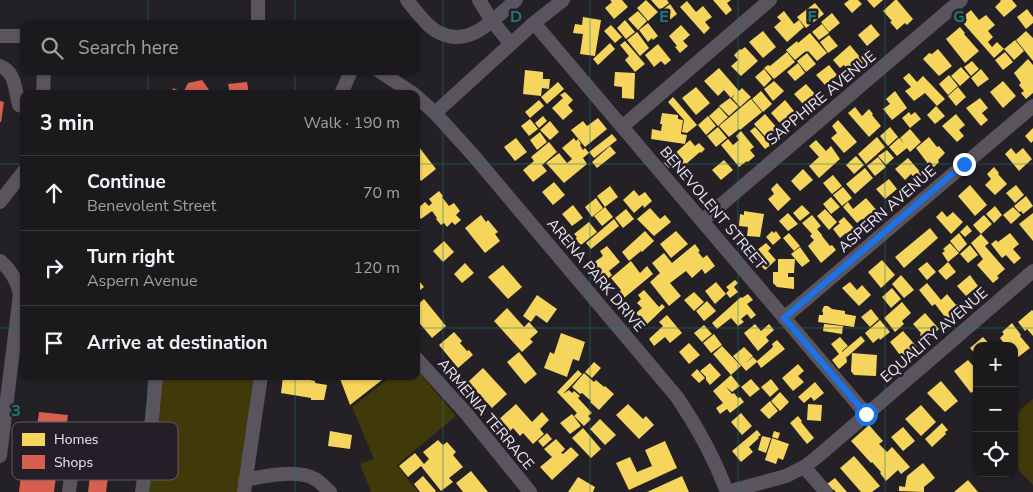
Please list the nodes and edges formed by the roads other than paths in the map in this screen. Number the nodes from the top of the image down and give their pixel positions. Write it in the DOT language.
graph roads {
  1 [pos="258,0"];
  2 [pos="407,0"];
  3 [pos="479,0"];
  4 [pos="516,0"];
  5 [pos="563,0"];
  6 [pos="770,0"];
  7 [pos="961,0"];
  8 [pos="258,20"];
  9 [pos="492,21"];
  10 [pos="534,24"];
  11 [pos="0,36"];
  12 [pos="20,36"];
  13 [pos="511,44"];
  14 [pos="0,66"];
  15 [pos="44,75"];
  16 [pos="349,75"];
  17 [pos="385,75"];
  18 [pos="43,90"];
  19 [pos="343,90"];
  20 [pos="408,90"];
  21 [pos="420,100"];
  22 [pos="20,106"];
  23 [pos="1033,106"];
  24 [pos="435,113"];
  25 [pos="622,127"];
  26 [pos="20,176"];
  27 [pos="0,202"];
  28 [pos="702,221"];
  29 [pos="0,261"];
  30 [pos="1033,271"];
  31 [pos="784,318"];
  32 [pos="420,362"];
  33 [pos="156,380"];
  34 [pos="259,380"];
  35 [pos="4,400"];
  36 [pos="866,414"];
  37 [pos="2,417"];
  38 [pos="151,422"];
  39 [pos="0,456"];
  40 [pos="804,466"];
  41 [pos="244,486"];
  42 [pos="322,490"];
  43 [pos="530,492"];
  44 [pos="727,492"];
  45 [pos="826,492"];
  1 -- 8 [label="street"];
  2 -- 9 [label="street"];
  3 -- 9 [label="street"];
  4 -- 9 [label="street"];
  5 -- 10 [label="street"];
  6 -- 25 [label="street"];
  7 -- 28 [label="street, SAPPHIRE AVENUE"];
  9 -- 13 [label="street"];
  10 -- 13 [label="street"];
  10 -- 25 [label="street, BENEVOLENT STREET"];
  11 -- 12 [label="street"];
  13 -- 24 [label="street"];
  14 -- 22 [label="street"];
  15 -- 18 [label="street"];
  16 -- 19 [label="street"];
  17 -- 20 [label="street, ARENA PARK DRIVE"];
  21 -- 24 [label="street, ARENA PARK DRIVE"];
  23 -- 31 [label="street, ASPERN AVENUE"];
  24 -- 44 [label="street, ARENA PARK DRIVE"];
  25 -- 28 [label="street, BENEVOLENT STREET"];
  26 -- 27 [label="street"];
  28 -- 31 [label="street, BENEVOLENT STREET"];
  29 -- 35 [label="street"];
  30 -- 36 [label="street, EQUALITY AVENUE"];
  31 -- 36 [label="street, BENEVOLENT STREET"];
  32 -- 43 [label="street, ARMENIA TERRACE"];
  33 -- 38 [label="street"];
  34 -- 41 [label="street"];
  35 -- 37 [label="street"];
  36 -- 40 [label="street, EQUALITY AVENUE"];
  37 -- 39 [label="street"];
  40 -- 44 [label="street, EQUALITY AVENUE"];
  40 -- 45 [label="street"];
  41 -- 42 [label="street"];
}
